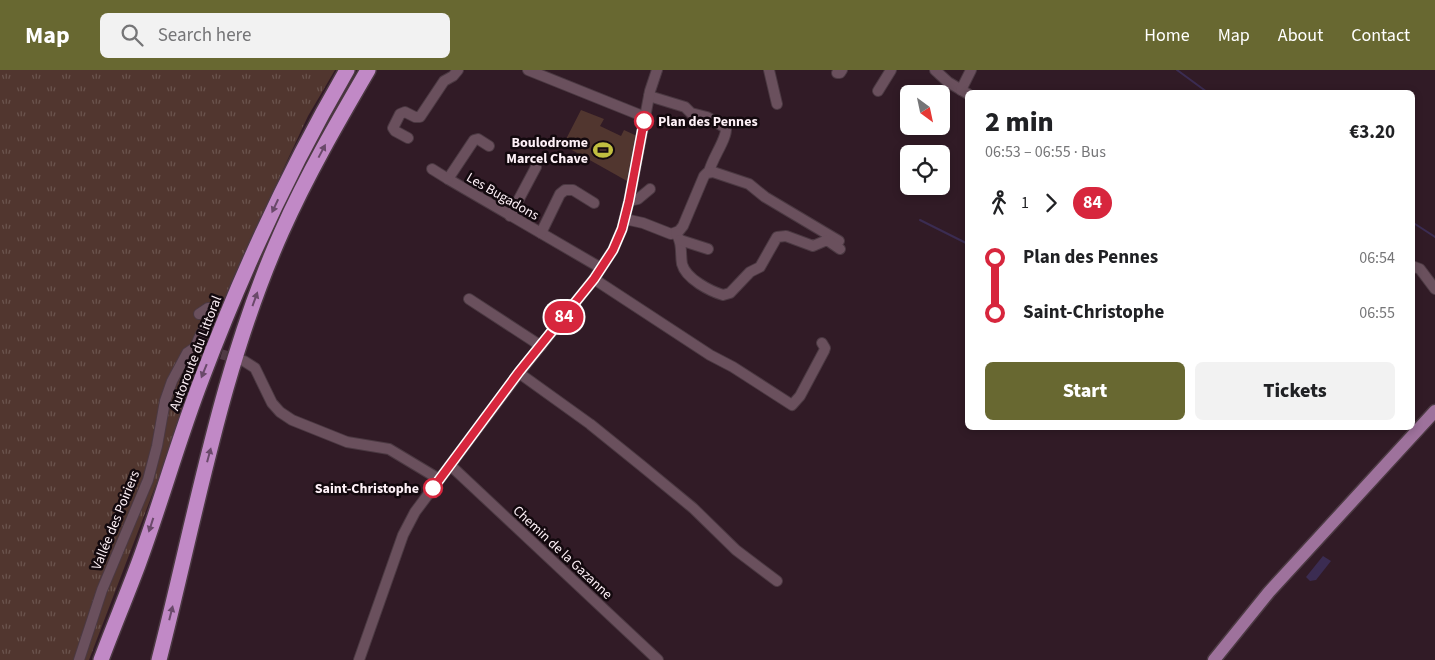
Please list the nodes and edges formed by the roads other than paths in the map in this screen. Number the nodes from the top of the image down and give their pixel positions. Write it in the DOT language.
graph roads {
  1 [pos="347,70"];
  2 [pos="368,70"];
  3 [pos="458,70"];
  4 [pos="528,70"];
  5 [pos="657,70"];
  6 [pos="769,70"];
  7 [pos="891,70"];
  8 [pos="971,70"];
  9 [pos="941,72"];
  10 [pos="878,91"];
  11 [pos="964,92"];
  12 [pos="649,96"];
  13 [pos="777,104"];
  14 [pos="644,117"];
  15 [pos="408,138"];
  16 [pos="489,146"];
  17 [pos="536,167"];
  18 [pos="432,169"];
  19 [pos="709,172"];
  20 [pos="448,179"];
  21 [pos="559,186"];
  22 [pos="650,189"];
  23 [pos="629,201"];
  24 [pos="594,203"];
  25 [pos="510,216"];
  26 [pos="625,219"];
  27 [pos="538,232"];
  28 [pos="678,236"];
  29 [pos="708,249"];
  30 [pos="1415,267"];
  31 [pos="601,268"];
  32 [pos="594,279"];
  33 [pos="1435,289"];
  34 [pos="469,299"];
  35 [pos="199,314"];
  36 [pos="822,343"];
  37 [pos="541,346"];
  38 [pos="244,361"];
  39 [pos="519,372"];
  40 [pos="1435,411"];
  41 [pos="450,464"];
  42 [pos="439,479"];
  43 [pos="138,563"];
  44 [pos="777,581"];
  45 [pos="79,660"];
  46 [pos="101,660"];
  47 [pos="106,660"];
  48 [pos="158,660"];
  49 [pos="359,660"];
  50 [pos="658,660"];
  51 [pos="1214,660"];
  1 -- 43 [label="highway, Autoroute du Littoral, one-way"];
  48 -- 2 [label="highway, one-way"];
  3 -- 15 [label="street"];
  4 -- 14 [label="street"];
  5 -- 12 [label="street"];
  6 -- 13 [label="street"];
  7 -- 10 [label="street"];
  8 -- 11 [label="street"];
  9 -- 11 [label="street"];
  12 -- 14 [label="street"];
  12 -- 19 [label="street"];
  14 -- 23 [label="street"];
  16 -- 20 [label="street, Les Bugadons"];
  17 -- 25 [label="street"];
  18 -- 20 [label="street"];
  19 -- 28 [label="street"];
  19 -- 28 [label="street"];
  20 -- 25 [label="street, Les Bugadons"];
  21 -- 27 [label="street"];
  22 -- 23 [label="street"];
  23 -- 26 [label="street"];
  24 -- 27 [label="street"];
  25 -- 27 [label="street, Les Bugadons"];
  26 -- 28 [label="street"];
  26 -- 31 [label="street"];
  27 -- 31 [label="street, Les Bugadons"];
  28 -- 29 [label="street"];
  30 -- 33 [label="street"];
  31 -- 32 [label="street"];
  32 -- 36 [label="street"];
  32 -- 37 [label="street"];
  34 -- 37 [label="street"];
  35 -- 45 [label="street, Vallée des Poiriers"];
  37 -- 39 [label="street"];
  38 -- 42 [label="street"];
  39 -- 41 [label="street"];
  39 -- 44 [label="street"];
  40 -- 51 [label="main road"];
  41 -- 42 [label="street"];
  41 -- 50 [label="street, Chemin de la Gazanne"];
  42 -- 49 [label="street"];
  43 -- 46 [label="highway, Autoroute du Littoral"];
  43 -- 47 [label="highway"];
}
